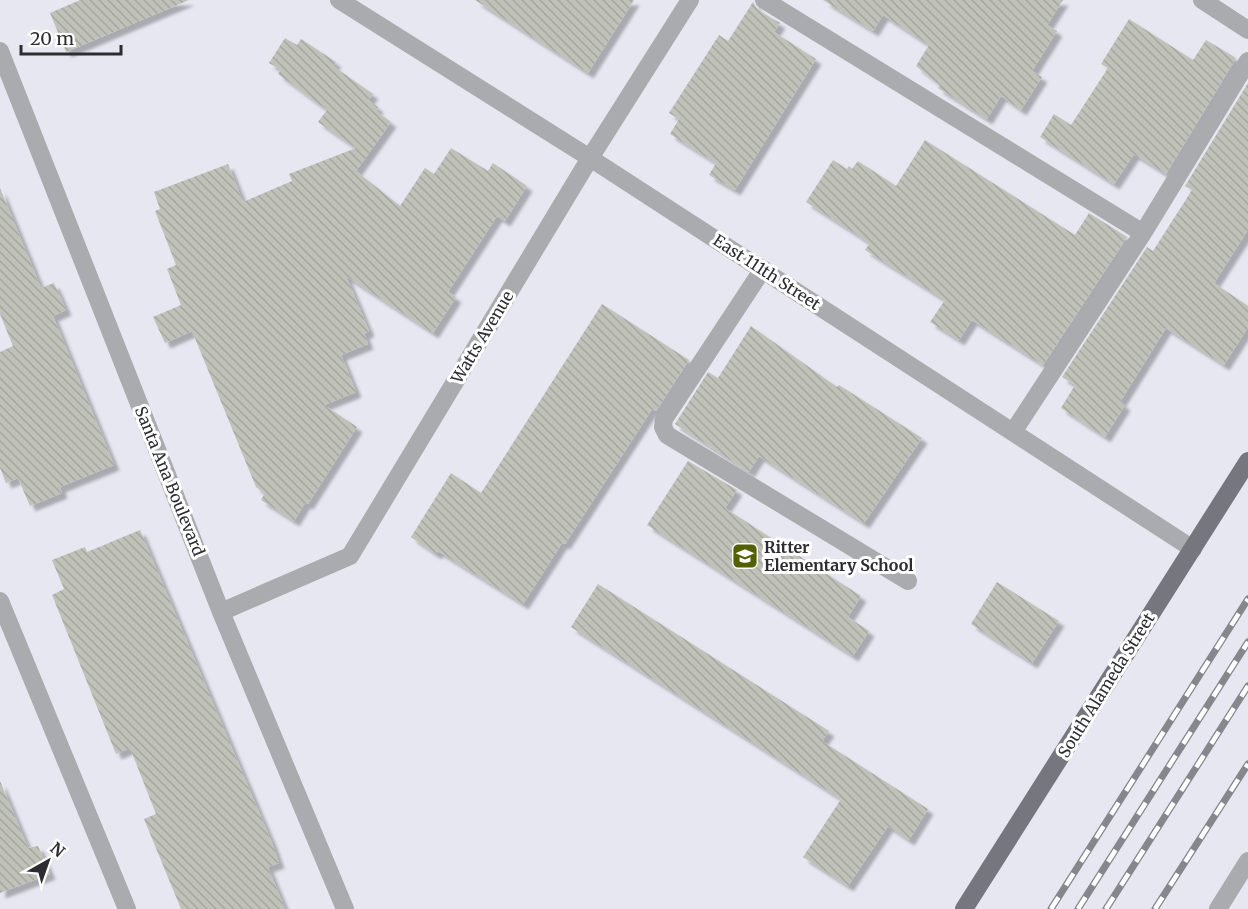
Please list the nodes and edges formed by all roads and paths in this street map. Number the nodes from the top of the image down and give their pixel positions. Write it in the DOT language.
graph roads {
  1 [pos="339,0"];
  2 [pos="690,0"];
  3 [pos="764,0"];
  4 [pos="1202,0"];
  5 [pos="1248,30"];
  6 [pos="0,51"];
  7 [pos="1248,61"];
  8 [pos="590,158"];
  9 [pos="1143,233"];
  10 [pos="763,269"];
  11 [pos="1013,432"];
  12 [pos="1248,461"];
  13 [pos="1193,549"];
  14 [pos="908,581"];
  15 [pos="0,601"];
  16 [pos="221,612"];
  17 [pos="1248,861"];
  18 [pos="127,909"];
  19 [pos="345,909"];
  20 [pos="964,909"];
  21 [pos="1218,909"];
  1 -- 8 [label="street, East 111th Street"];
  2 -- 8 [label="street, Watts Avenue"];
  3 -- 9 [label="street"];
  4 -- 5 [label="street"];
  6 -- 16 [label="street, Santa Ana Boulevard"];
  7 -- 9 [label="street"];
  8 -- 10 [label="street, East 111th Street"];
  8 -- 16 [label="street, Watts Avenue"];
  9 -- 11 [label="street"];
  10 -- 11 [label="street, East 111th Street"];
  10 -- 14 [label="street"];
  11 -- 13 [label="street, East 111th Street"];
  12 -- 13 [label="main road, South Alameda Street"];
  13 -- 20 [label="main road, South Alameda Street"];
  15 -- 18 [label="street"];
  16 -- 19 [label="street, Santa Ana Boulevard"];
  17 -- 21 [label="street"];
}
